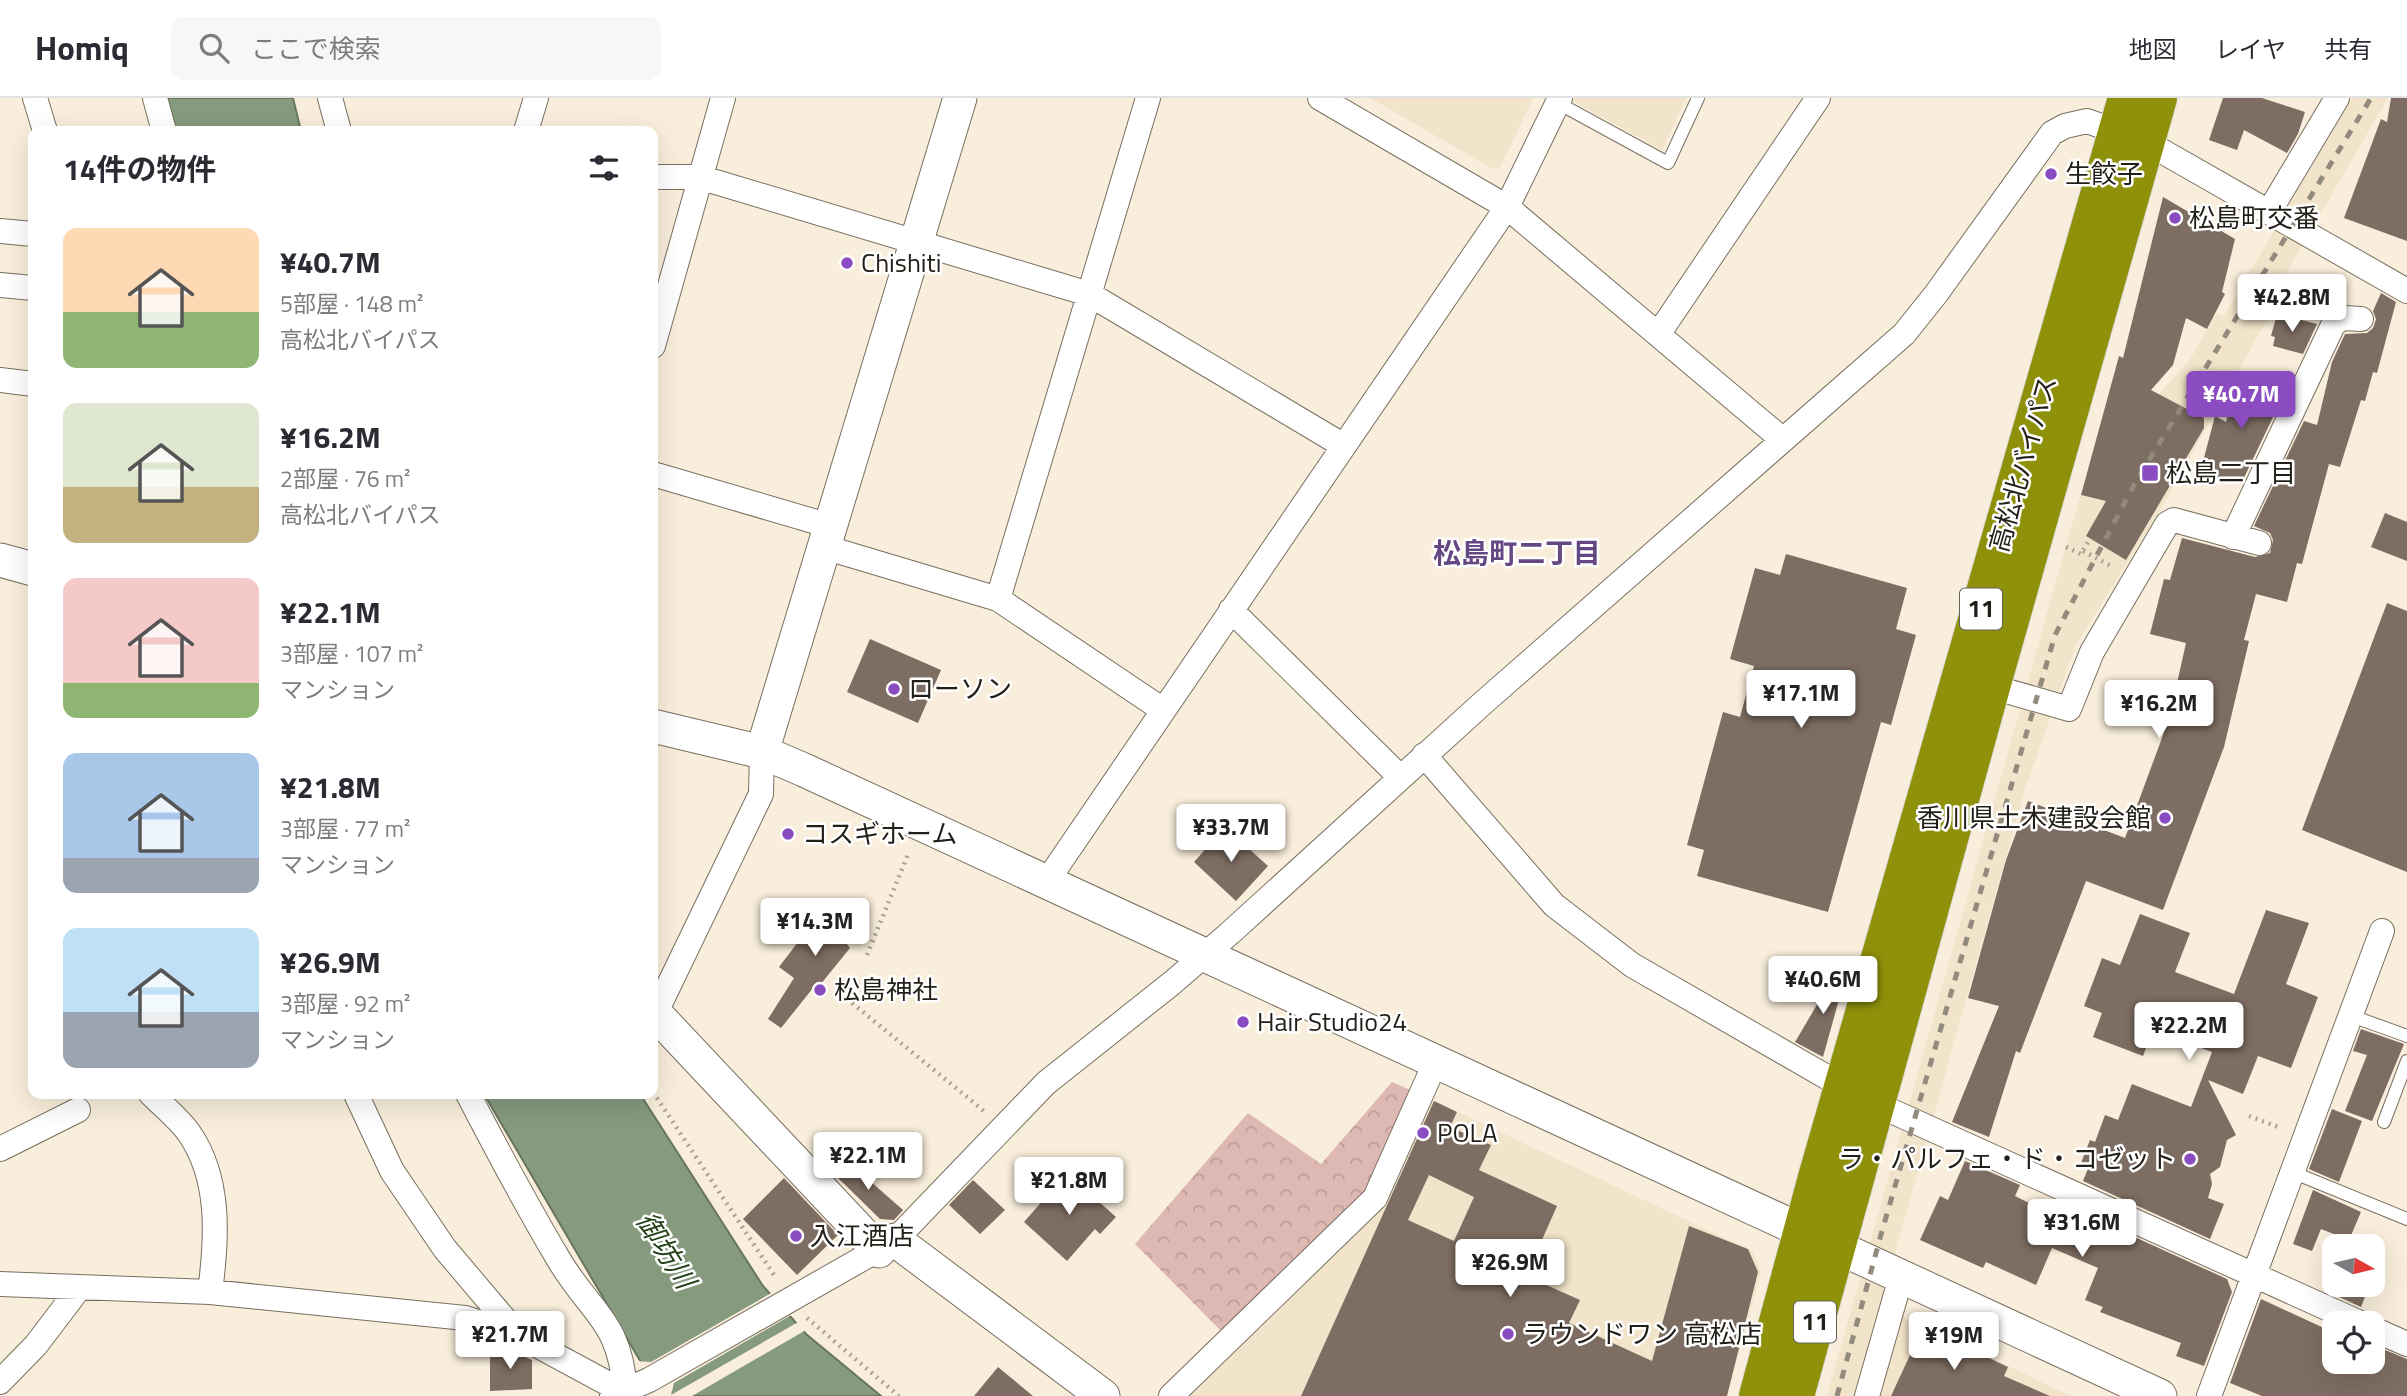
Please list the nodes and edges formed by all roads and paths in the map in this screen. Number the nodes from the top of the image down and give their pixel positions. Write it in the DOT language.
graph roads {
  1 [pos="35,98"];
  2 [pos="155,98"];
  3 [pos="330,98"];
  4 [pos="536,98"];
  5 [pos="723,98"];
  6 [pos="960,98"];
  7 [pos="1147,98"];
  8 [pos="1320,98"];
  9 [pos="1698,98"];
  10 [pos="1818,98"];
  11 [pos="2158,98"];
  12 [pos="2337,98"];
  13 [pos="1559,100"];
  14 [pos="2130,124"];
  15 [pos="43,126"];
  16 [pos="163,126"];
  17 [pos="338,126"];
  18 [pos="528,126"];
  19 [pos="658,177"];
  20 [pos="699,177"];
  21 [pos="1507,207"];
  22 [pos="2269,212"];
  23 [pos="0,231"];
  24 [pos="28,234"];
  25 [pos="916,241"];
  26 [pos="0,285"];
  27 [pos="28,288"];
  28 [pos="2407,291"];
  29 [pos="1089,294"];
  30 [pos="2361,319"];
  31 [pos="658,328"];
  32 [pos="1659,332"];
  33 [pos="0,380"];
  34 [pos="28,383"];
  35 [pos="1783,440"];
  36 [pos="1344,446"];
  37 [pos="658,476"];
  38 [pos="827,537"];
  39 [pos="2233,537"];
  40 [pos="2090,539"];
  41 [pos="2259,543"];
  42 [pos="2059,544"];
  43 [pos="2083,551"];
  44 [pos="0,560"];
  45 [pos="28,568"];
  46 [pos="2134,579"];
  47 [pos="998,599"];
  48 [pos="1231,610"];
  49 [pos="1976,682"];
  50 [pos="1163,710"];
  51 [pos="658,727"];
  52 [pos="762,752"];
  53 [pos="1424,755"];
  54 [pos="1400,777"];
  55 [pos="909,852"];
  56 [pos="1045,884"];
  57 [pos="2382,931"];
  58 [pos="867,955"];
  59 [pos="1203,955"];
  60 [pos="852,1003"];
  61 [pos="658,1005"];
  62 [pos="2350,1015"];
  63 [pos="658,1017"];
  64 [pos="2407,1037"];
  65 [pos="1436,1061"];
  66 [pos="2407,1061"];
  67 [pos="1860,1096"];
  68 [pos="156,1099"];
  69 [pos="358,1099"];
  70 [pos="471,1099"];
  71 [pos="657,1099"];
  72 [pos="78,1110"];
  73 [pos="2249,1116"];
  74 [pos="2384,1122"];
  75 [pos="1004,1127"];
  76 [pos="2305,1137"];
  77 [pos="0,1149"];
  78 [pos="2292,1172"];
  79 [pos="2407,1219"];
  80 [pos="1819,1240"];
  81 [pos="887,1245"];
  82 [pos="2254,1275"];
  83 [pos="1901,1277"];
  84 [pos="0,1284"];
  85 [pos="80,1287"];
  86 [pos="210,1292"];
  87 [pos="786,1301"];
  88 [pos="2334,1311"];
  89 [pos="2385,1334"];
  90 [pos="518,1335"];
  91 [pos="2407,1344"];
  92 [pos="0,1382"];
  93 [pos="629,1391"];
  94 [pos="899,1396"];
  95 [pos="1103,1396"];
  96 [pos="1171,1396"];
  97 [pos="1758,1396"];
  98 [pos="1795,1396"];
  99 [pos="1867,1396"];
  100 [pos="2160,1396"];
  101 [pos="2209,1396"];
  1 -- 15 [label="street"];
  2 -- 16 [label="street"];
  3 -- 17 [label="street"];
  4 -- 18 [label="street"];
  5 -- 20 [label="street"];
  6 -- 25 [label="street"];
  7 -- 29 [label="street"];
  8 -- 21 [label="street"];
  9 -- 13 [label="lane"];
  10 -- 32 [label="street"];
  11 -- 14 [label="highway, 高松北バイパス / 11"];
  12 -- 22 [label="street"];
  13 -- 21 [label="street"];
  14 -- 22 [label="street"];
  14 -- 35 [label="street"];
  14 -- 49 [label="highway, 高松北バイパス / 11"];
  19 -- 20 [label="street"];
  20 -- 25 [label="street"];
  20 -- 31 [label="street"];
  21 -- 32 [label="street"];
  21 -- 36 [label="street"];
  22 -- 28 [label="street"];
  23 -- 24 [label="street"];
  25 -- 29 [label="street"];
  25 -- 38 [label="street"];
  26 -- 27 [label="street"];
  29 -- 36 [label="street"];
  29 -- 47 [label="street"];
  30 -- 39 [label="street"];
  32 -- 35 [label="street"];
  33 -- 34 [label="street"];
  35 -- 53 [label="street"];
  36 -- 48 [label="street"];
  37 -- 38 [label="street"];
  38 -- 47 [label="street"];
  38 -- 52 [label="street"];
  39 -- 41 [label="street"];
  39 -- 46 [label="street"];
  40 -- 43 [label="path"];
  42 -- 43 [label="path"];
  43 -- 46 [label="path"];
  44 -- 45 [label="street"];
  46 -- 49 [label="street"];
  47 -- 50 [label="street"];
  48 -- 50 [label="street"];
  48 -- 54 [label="street"];
  49 -- 67 [label="highway, 高松北バイパス / 11"];
  50 -- 56 [label="street"];
  51 -- 52 [label="street"];
  52 -- 56 [label="street"];
  52 -- 61 [label="street"];
  53 -- 54 [label="street"];
  53 -- 67 [label="street"];
  54 -- 59 [label="street"];
  55 -- 58 [label="path"];
  56 -- 59 [label="street"];
  57 -- 62 [label="street"];
  59 -- 65 [label="street"];
  59 -- 75 [label="street"];
  60 -- 75 [label="path"];
  62 -- 64 [label="lane"];
  62 -- 76 [label="street"];
  63 -- 81 [label="street"];
  65 -- 80 [label="street"];
  65 -- 96 [label="street"];
  66 -- 74 [label="lane"];
  67 -- 80 [label="highway, 高松北バイパス / 11"];
  67 -- 82 [label="street"];
  68 -- 86 [label="street"];
  69 -- 90 [label="street"];
  70 -- 93 [label="street"];
  71 -- 87 [label="path"];
  72 -- 77 [label="street"];
  73 -- 76 [label="path"];
  75 -- 81 [label="street"];
  76 -- 78 [label="street"];
  78 -- 79 [label="lane"];
  78 -- 82 [label="street"];
  80 -- 83 [label="street"];
  80 -- 97 [label="highway, 高松北バイパス / 11"];
  80 -- 98 [label="highway, 高松北バイパス / 11"];
  81 -- 87 [label="street"];
  81 -- 95 [label="street"];
  82 -- 88 [label="street"];
  82 -- 101 [label="street"];
  83 -- 99 [label="street"];
  83 -- 100 [label="street"];
  84 -- 85 [label="street"];
  85 -- 86 [label="street"];
  85 -- 92 [label="street"];
  86 -- 90 [label="street"];
  87 -- 93 [label="street"];
  87 -- 94 [label="path"];
  89 -- 91 [label="street"];
  90 -- 93 [label="street"];
}
